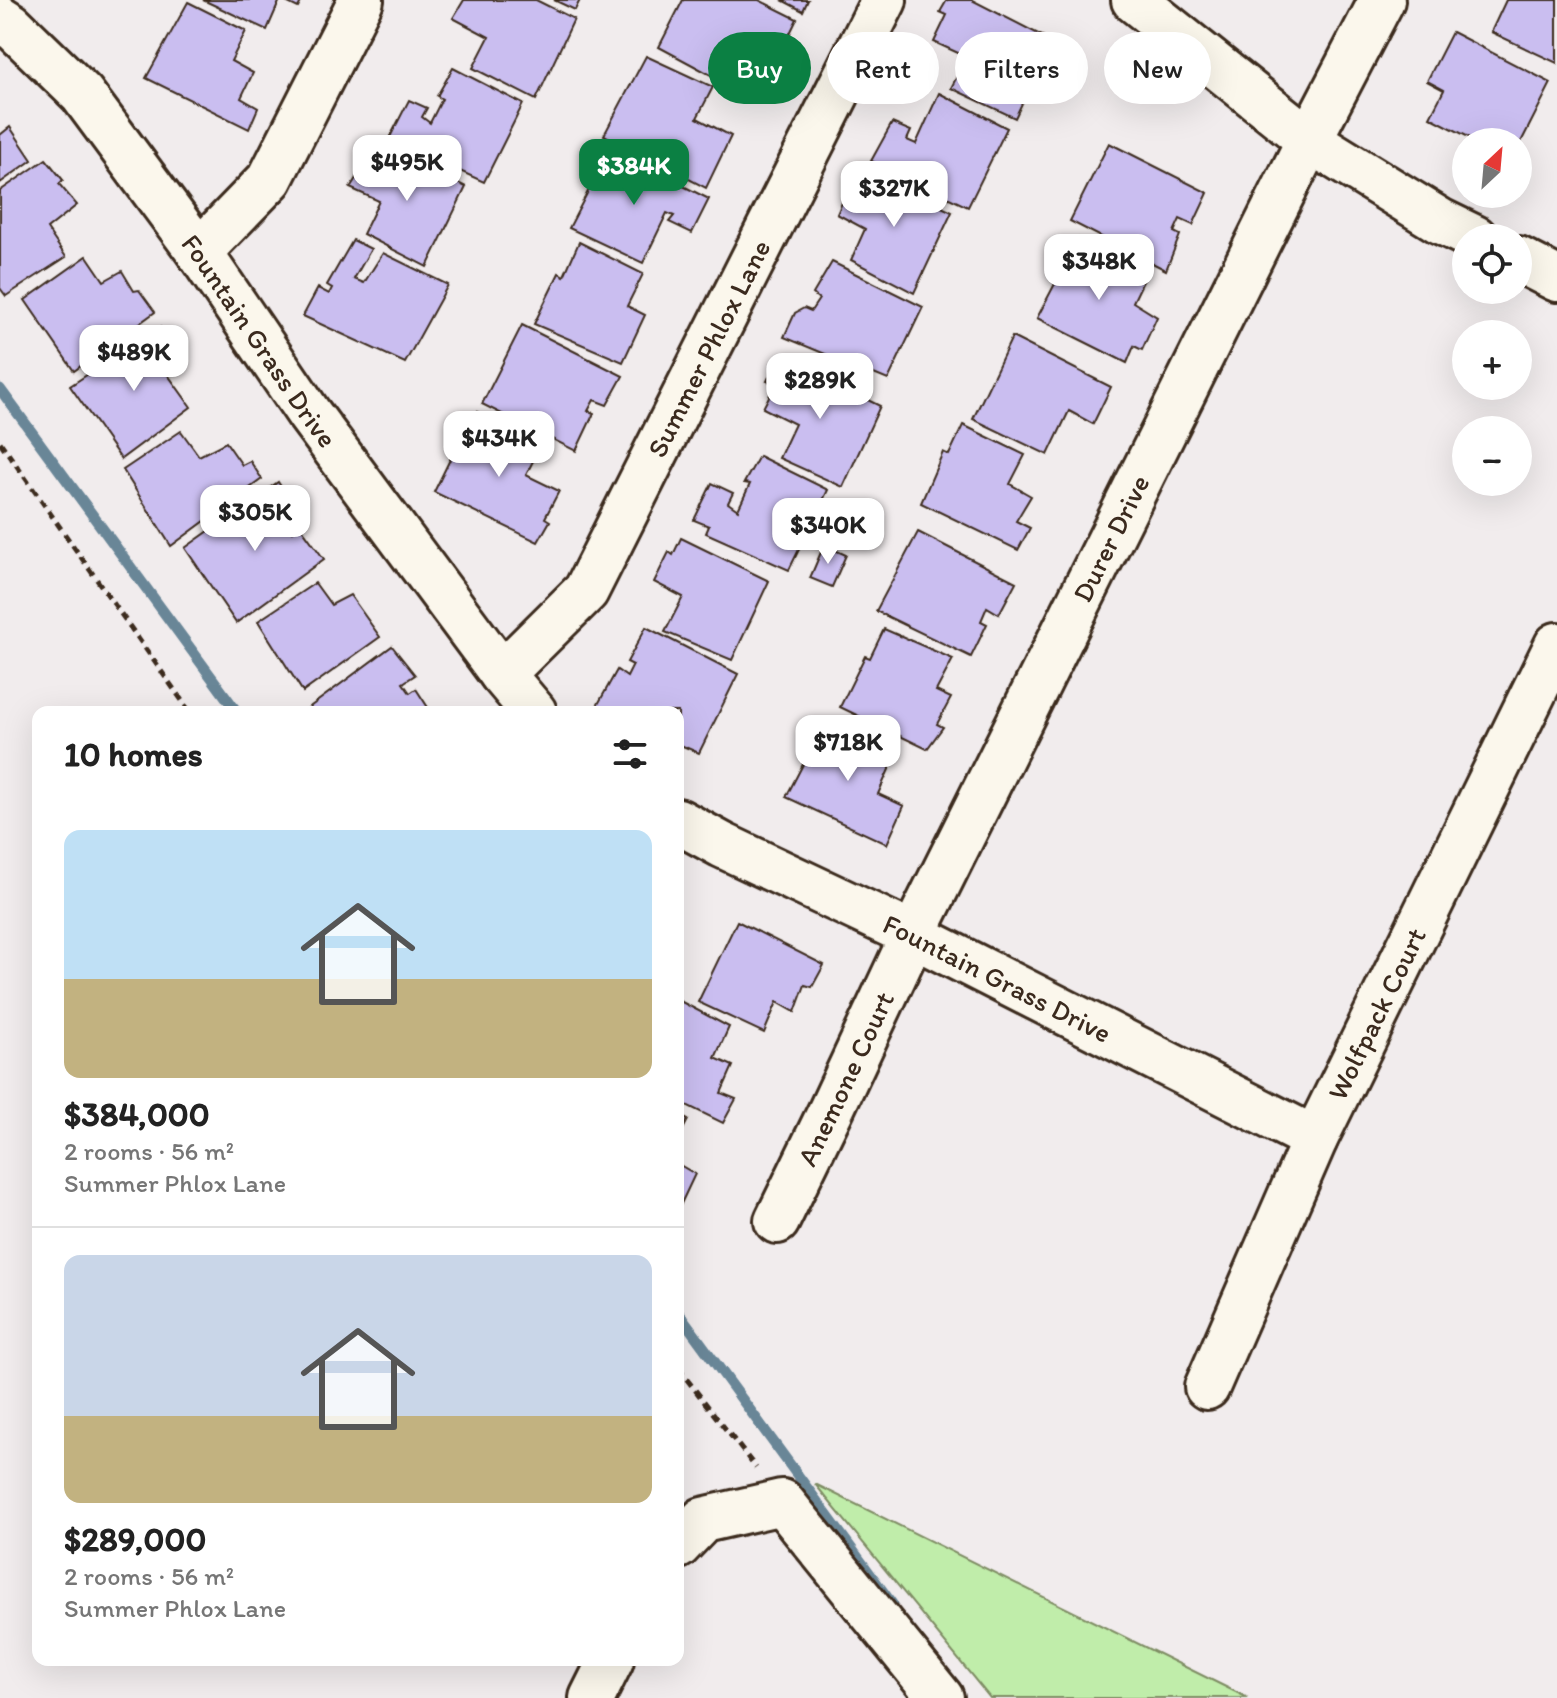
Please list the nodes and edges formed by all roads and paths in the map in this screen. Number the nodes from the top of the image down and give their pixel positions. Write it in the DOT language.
graph roads {
  1 [pos="361,0"];
  2 [pos="884,0"];
  3 [pos="1134,0"];
  4 [pos="1382,0"];
  5 [pos="0,18"];
  6 [pos="1309,140"];
  7 [pos="1452,227"];
  8 [pos="199,252"];
  9 [pos="1532,266"];
  10 [pos="1557,279"];
  11 [pos="0,442"];
  12 [pos="1557,645"];
  13 [pos="502,674"];
  14 [pos="186,706"];
  15 [pos="529,706"];
  16 [pos="684,824"];
  17 [pos="913,935"];
  18 [pos="1315,1139"];
  19 [pos="777,1221"];
  20 [pos="684,1376"];
  21 [pos="1207,1387"];
  22 [pos="782,1502"];
  23 [pos="684,1540"];
  24 [pos="608,1666"];
  25 [pos="592,1698"];
  26 [pos="941,1698"];
  1 -- 8 [label="street"];
  2 -- 13 [label="street, Summer Phlox Lane"];
  3 -- 6 [label="street"];
  4 -- 6 [label="street, Durer Drive"];
  5 -- 8 [label="street, Fountain Grass Drive"];
  6 -- 7 [label="street"];
  6 -- 17 [label="street, Durer Drive"];
  8 -- 13 [label="street, Fountain Grass Drive"];
  9 -- 10 [label="street"];
  11 -- 14 [label="path"];
  12 -- 18 [label="street, Wolfpack Court"];
  13 -- 15 [label="street, Fountain Grass Drive"];
  16 -- 17 [label="street, Fountain Grass Drive"];
  17 -- 18 [label="street, Fountain Grass Drive"];
  17 -- 19 [label="street, Anemone Court"];
  18 -- 21 [label="street, Wolfpack Court"];
  20 -- 22 [label="path"];
  22 -- 23 [label="street"];
  22 -- 26 [label="street"];
  24 -- 25 [label="street"];
}
